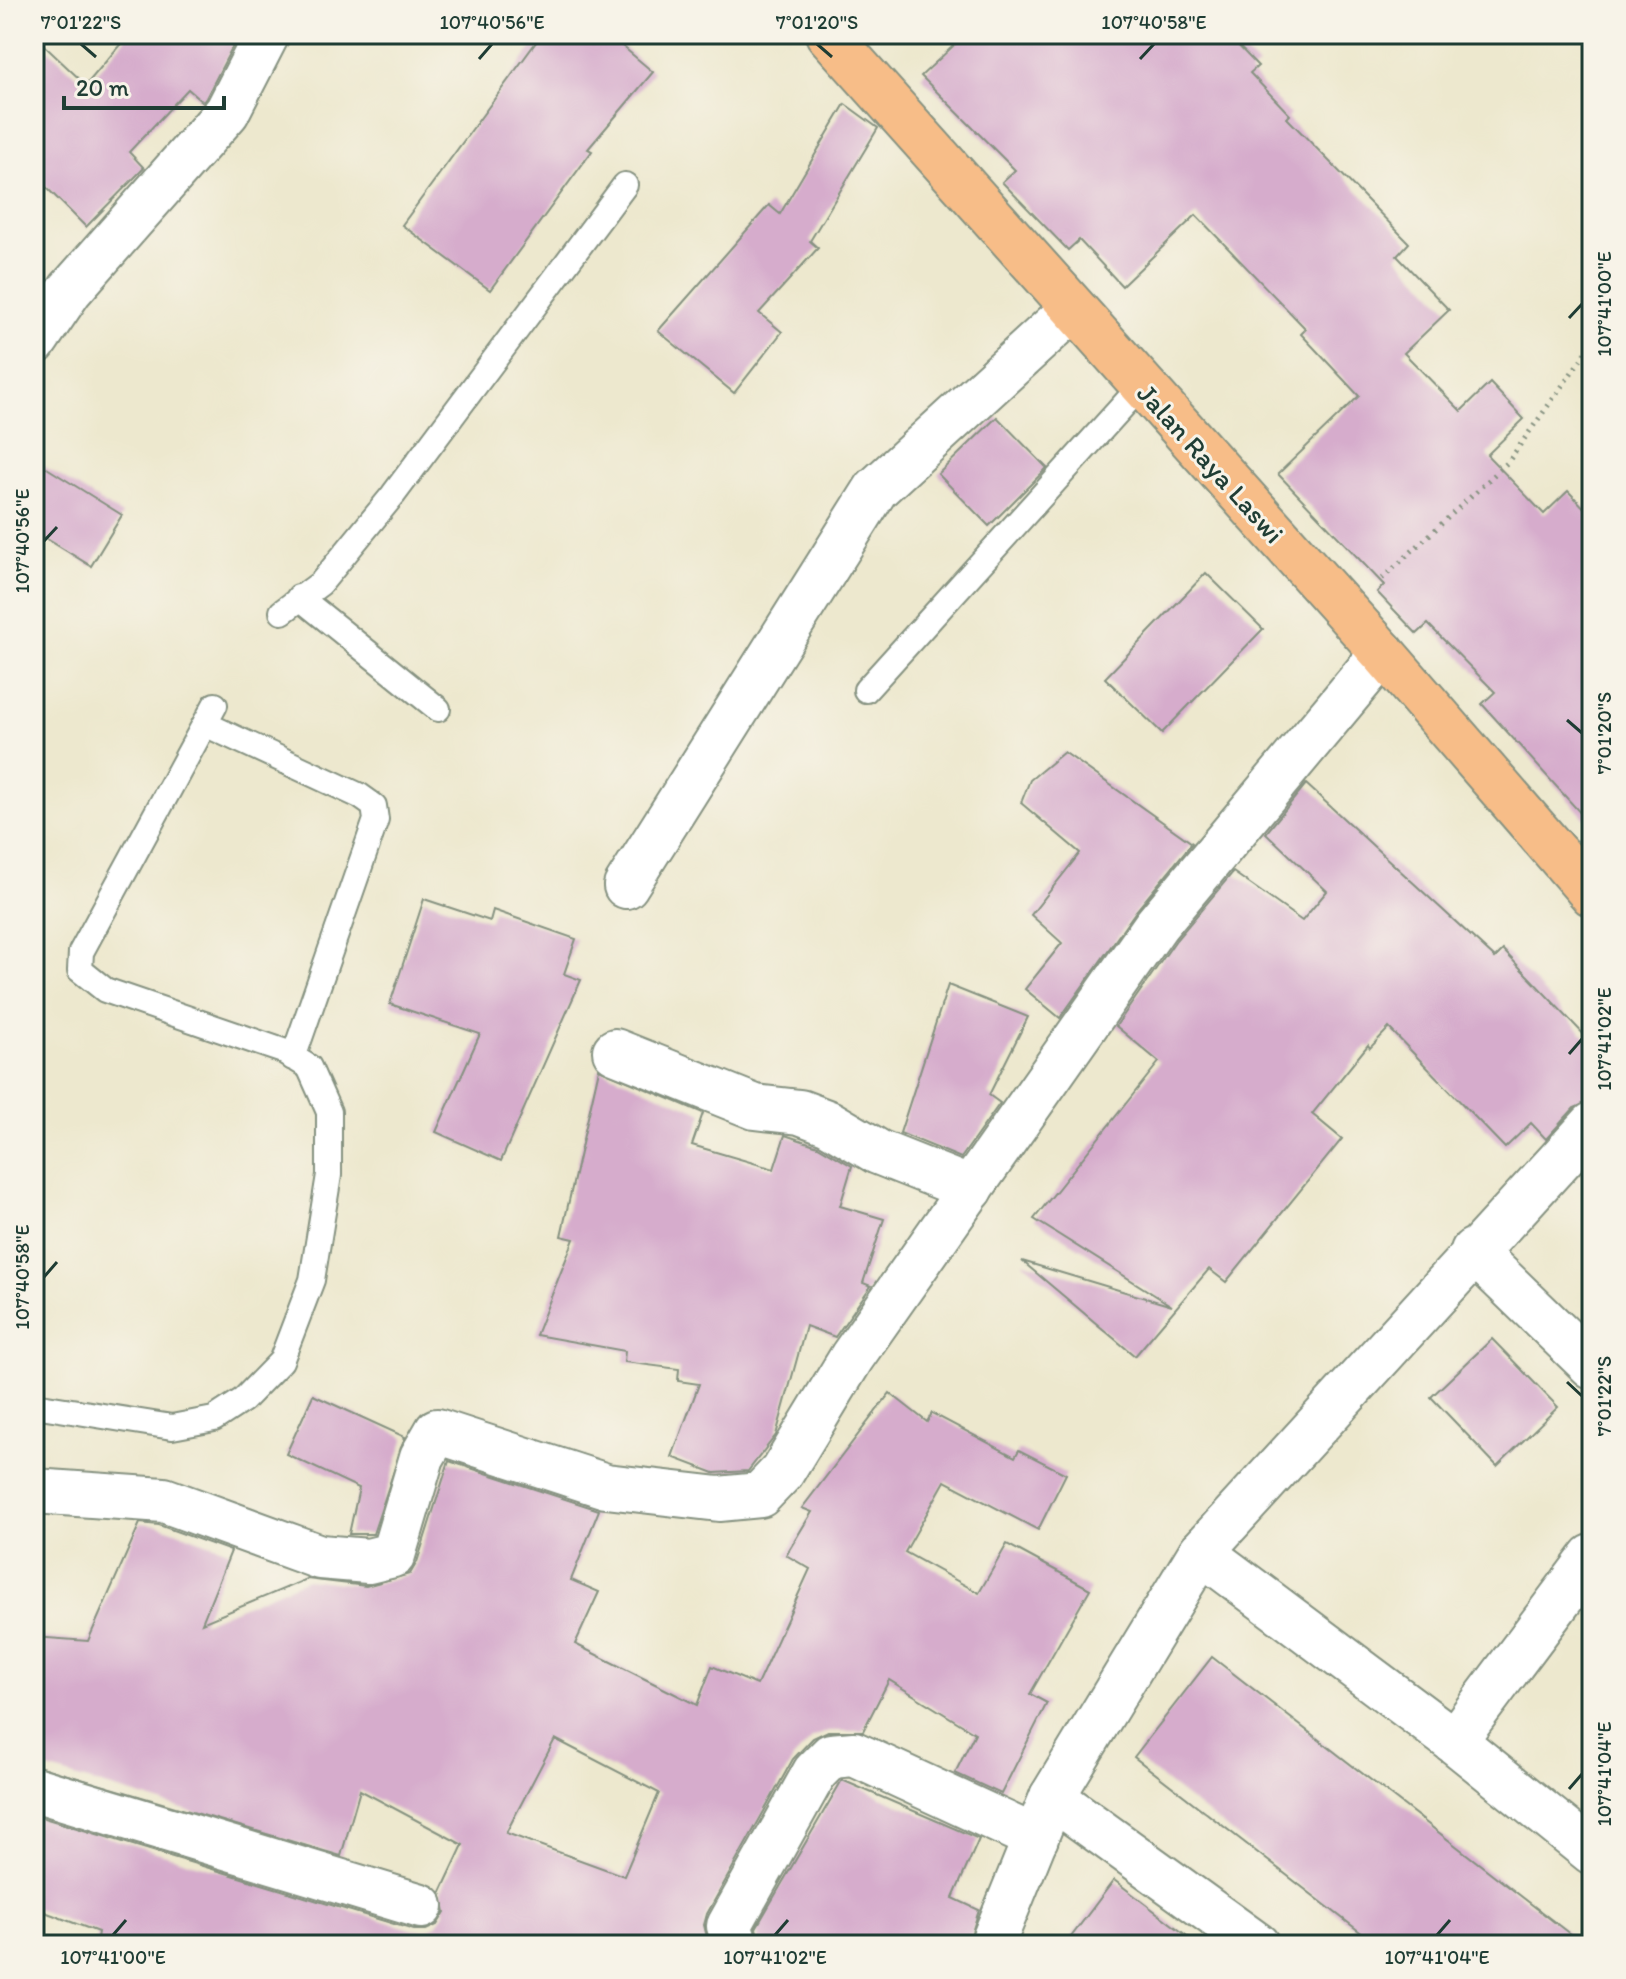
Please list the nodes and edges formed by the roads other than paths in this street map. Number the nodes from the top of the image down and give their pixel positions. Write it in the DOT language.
graph roads {
  1 [pos="267,34"];
  2 [pos="838,38"];
  3 [pos="625,185"];
  4 [pos="1073,309"];
  5 [pos="34,343"];
  6 [pos="1141,386"];
  7 [pos="1383,653"];
  8 [pos="866,690"];
  9 [pos="438,709"];
  10 [pos="626,886"];
  11 [pos="1592,894"];
  12 [pos="615,1051"];
  13 [pos="293,1058"];
  14 [pos="1592,1125"];
  15 [pos="971,1189"];
  16 [pos="1473,1251"];
  17 [pos="1592,1366"];
  18 [pos="34,1405"];
  19 [pos="34,1491"];
  20 [pos="1201,1552"];
  21 [pos="1592,1557"];
  22 [pos="1454,1741"];
  23 [pos="34,1789"];
  24 [pos="1052,1797"];
  25 [pos="1036,1838"];
  26 [pos="1592,1852"];
  27 [pos="421,1906"];
  28 [pos="736,1945"];
  29 [pos="992,1945"];
  30 [pos="1257,1945"];
  1 -- 5 [label="street"];
  2 -- 4 [label="main road, Jalan Raya Laswi"];
  3 -- 9 [label="lane"];
  4 -- 6 [label="main road, Jalan Raya Laswi"];
  4 -- 10 [label="street"];
  6 -- 7 [label="main road, Jalan Raya Laswi"];
  6 -- 8 [label="lane"];
  7 -- 11 [label="main road, Jalan Raya Laswi"];
  7 -- 15 [label="street"];
  12 -- 15 [label="street"];
  13 -- 13 [label="lane"];
  13 -- 18 [label="lane"];
  14 -- 16 [label="street"];
  15 -- 19 [label="street"];
  16 -- 17 [label="street"];
  16 -- 20 [label="street"];
  20 -- 22 [label="street"];
  20 -- 24 [label="street"];
  21 -- 22 [label="street"];
  22 -- 26 [label="street"];
  23 -- 27 [label="street"];
  24 -- 25 [label="street"];
  24 -- 30 [label="street"];
  25 -- 28 [label="street"];
  25 -- 29 [label="street"];
}
